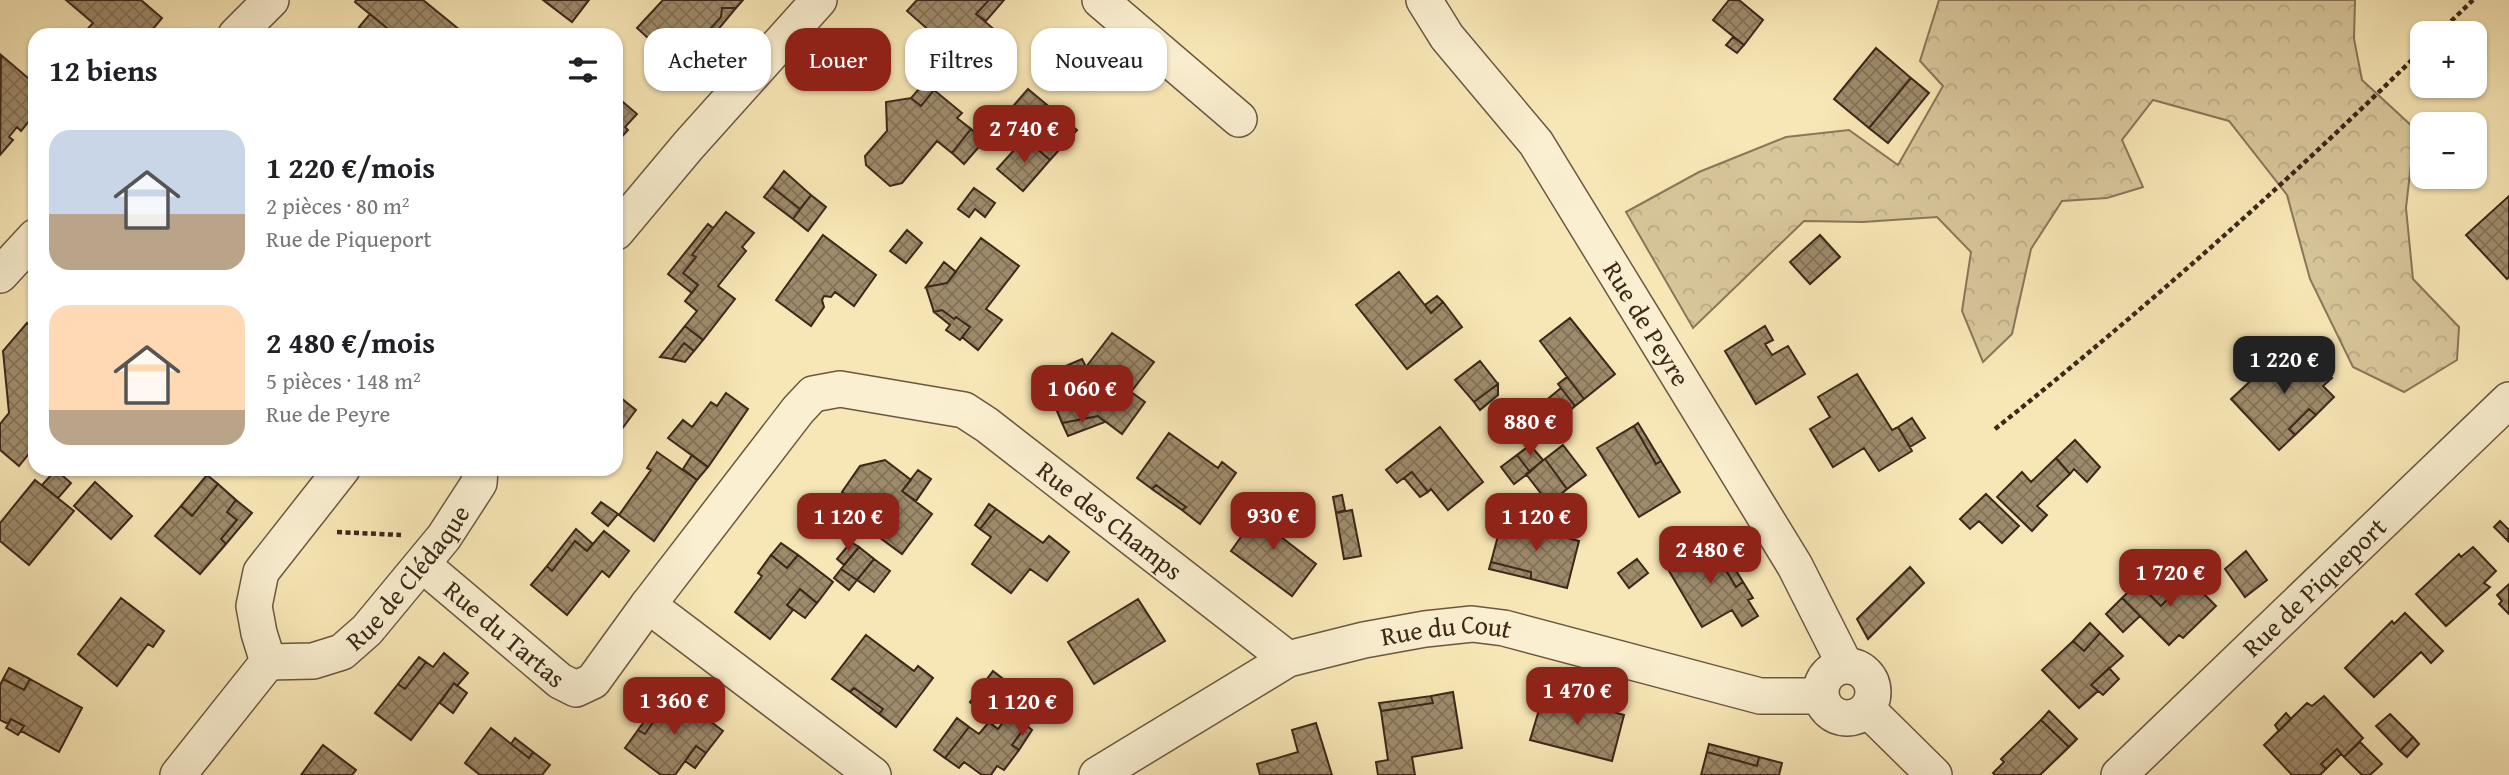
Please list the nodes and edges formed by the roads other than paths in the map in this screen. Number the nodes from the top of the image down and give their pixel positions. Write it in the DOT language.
graph roads {
  1 [pos="271,0"];
  2 [pos="819,0"];
  3 [pos="1100,0"];
  4 [pos="1424,0"];
  5 [pos="243,28"];
  6 [pos="1239,119"];
  7 [pos="623,224"];
  8 [pos="2509,400"];
  9 [pos="337,476"];
  10 [pos="480,476"];
  11 [pos="423,565"];
  12 [pos="648,605"];
  13 [pos="1288,659"];
  14 [pos="268,662"];
  15 [pos="1845,665"];
  16 [pos="1820,696"];
  17 [pos="1867,709"];
  18 [pos="178,775"];
  19 [pos="873,775"];
  20 [pos="1097,775"];
  21 [pos="1934,775"];
  22 [pos="2119,775"];
  1 -- 5 [label="street"];
  2 -- 7 [label="street"];
  3 -- 6 [label="street"];
  4 -- 15 [label="street, Rue de Peyre"];
  8 -- 22 [label="street, Rue de Piqueport"];
  9 -- 14 [label="street"];
  10 -- 11 [label="street, Rue de Clédaque"];
  11 -- 12 [label="street, Rue du Tartas"];
  11 -- 14 [label="street, Rue de Clédaque"];
  12 -- 13 [label="street, Rue des Champs"];
  12 -- 19 [label="street"];
  13 -- 16 [label="street, Rue du Cout"];
  13 -- 20 [label="street, Rue du Cout"];
  14 -- 18 [label="street"];
  15 -- 16 [label="street"];
  15 -- 17 [label="street, Rue de Peyre"];
  16 -- 17 [label="street"];
  17 -- 21 [label="street"];
}
